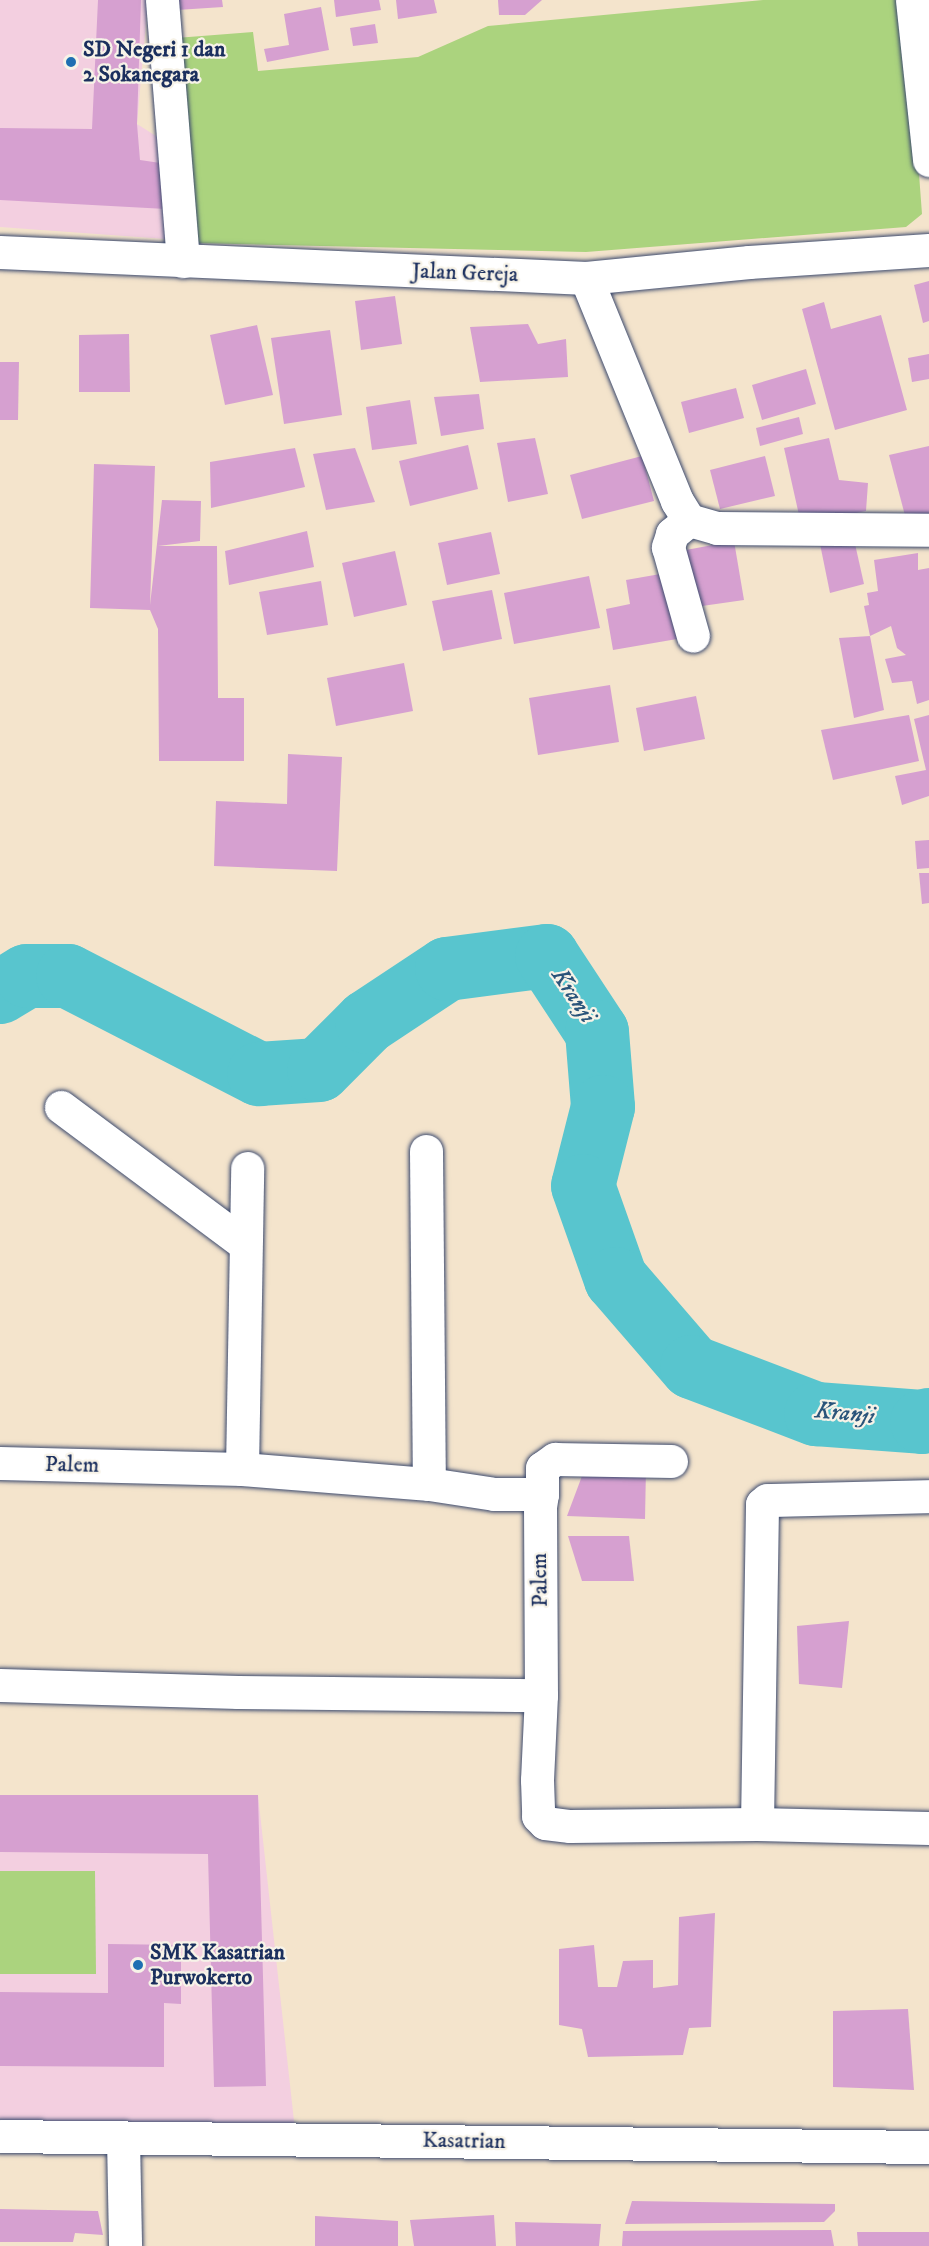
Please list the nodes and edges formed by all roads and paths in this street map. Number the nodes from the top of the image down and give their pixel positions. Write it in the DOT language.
graph roads {
  1 [pos="162,0"];
  2 [pos="912,0"];
  3 [pos="929,160"];
  4 [pos="929,250"];
  5 [pos="0,252"];
  6 [pos="183,261"];
  7 [pos="586,278"];
  8 [pos="688,520"];
  9 [pos="929,530"];
  10 [pos="693,636"];
  11 [pos="61,1107"];
  12 [pos="426,1151"];
  13 [pos="247,1168"];
  14 [pos="245,1244"];
  15 [pos="671,1461"];
  16 [pos="0,1463"];
  17 [pos="242,1469"];
  18 [pos="429,1484"];
  19 [pos="542,1494"];
  20 [pos="929,1496"];
  21 [pos="0,1685"];
  22 [pos="541,1695"];
  23 [pos="757,1824"];
  24 [pos="929,1828"];
  25 [pos="0,2136"];
  26 [pos="123,2138"];
  27 [pos="929,2147"];
  28 [pos="125,2246"];
  1 -- 6 [label="street"];
  2 -- 3 [label="street"];
  4 -- 7 [label="street, Jalan Gereja"];
  5 -- 6 [label="street, Jalan Gereja"];
  6 -- 7 [label="street, Jalan Gereja"];
  7 -- 8 [label="street"];
  8 -- 9 [label="street"];
  8 -- 10 [label="street"];
  11 -- 14 [label="street"];
  12 -- 18 [label="street"];
  13 -- 14 [label="street"];
  14 -- 17 [label="street"];
  15 -- 19 [label="street"];
  16 -- 17 [label="street, Palem"];
  17 -- 18 [label="street, Palem"];
  18 -- 19 [label="street, Palem"];
  19 -- 22 [label="street, Palem"];
  20 -- 23 [label="street"];
  21 -- 22 [label="street"];
  22 -- 23 [label="street, Palem"];
  23 -- 24 [label="street, Palem"];
  25 -- 26 [label="street, Kasatrian"];
  26 -- 27 [label="street, Kasatrian"];
  26 -- 28 [label="street"];
}
